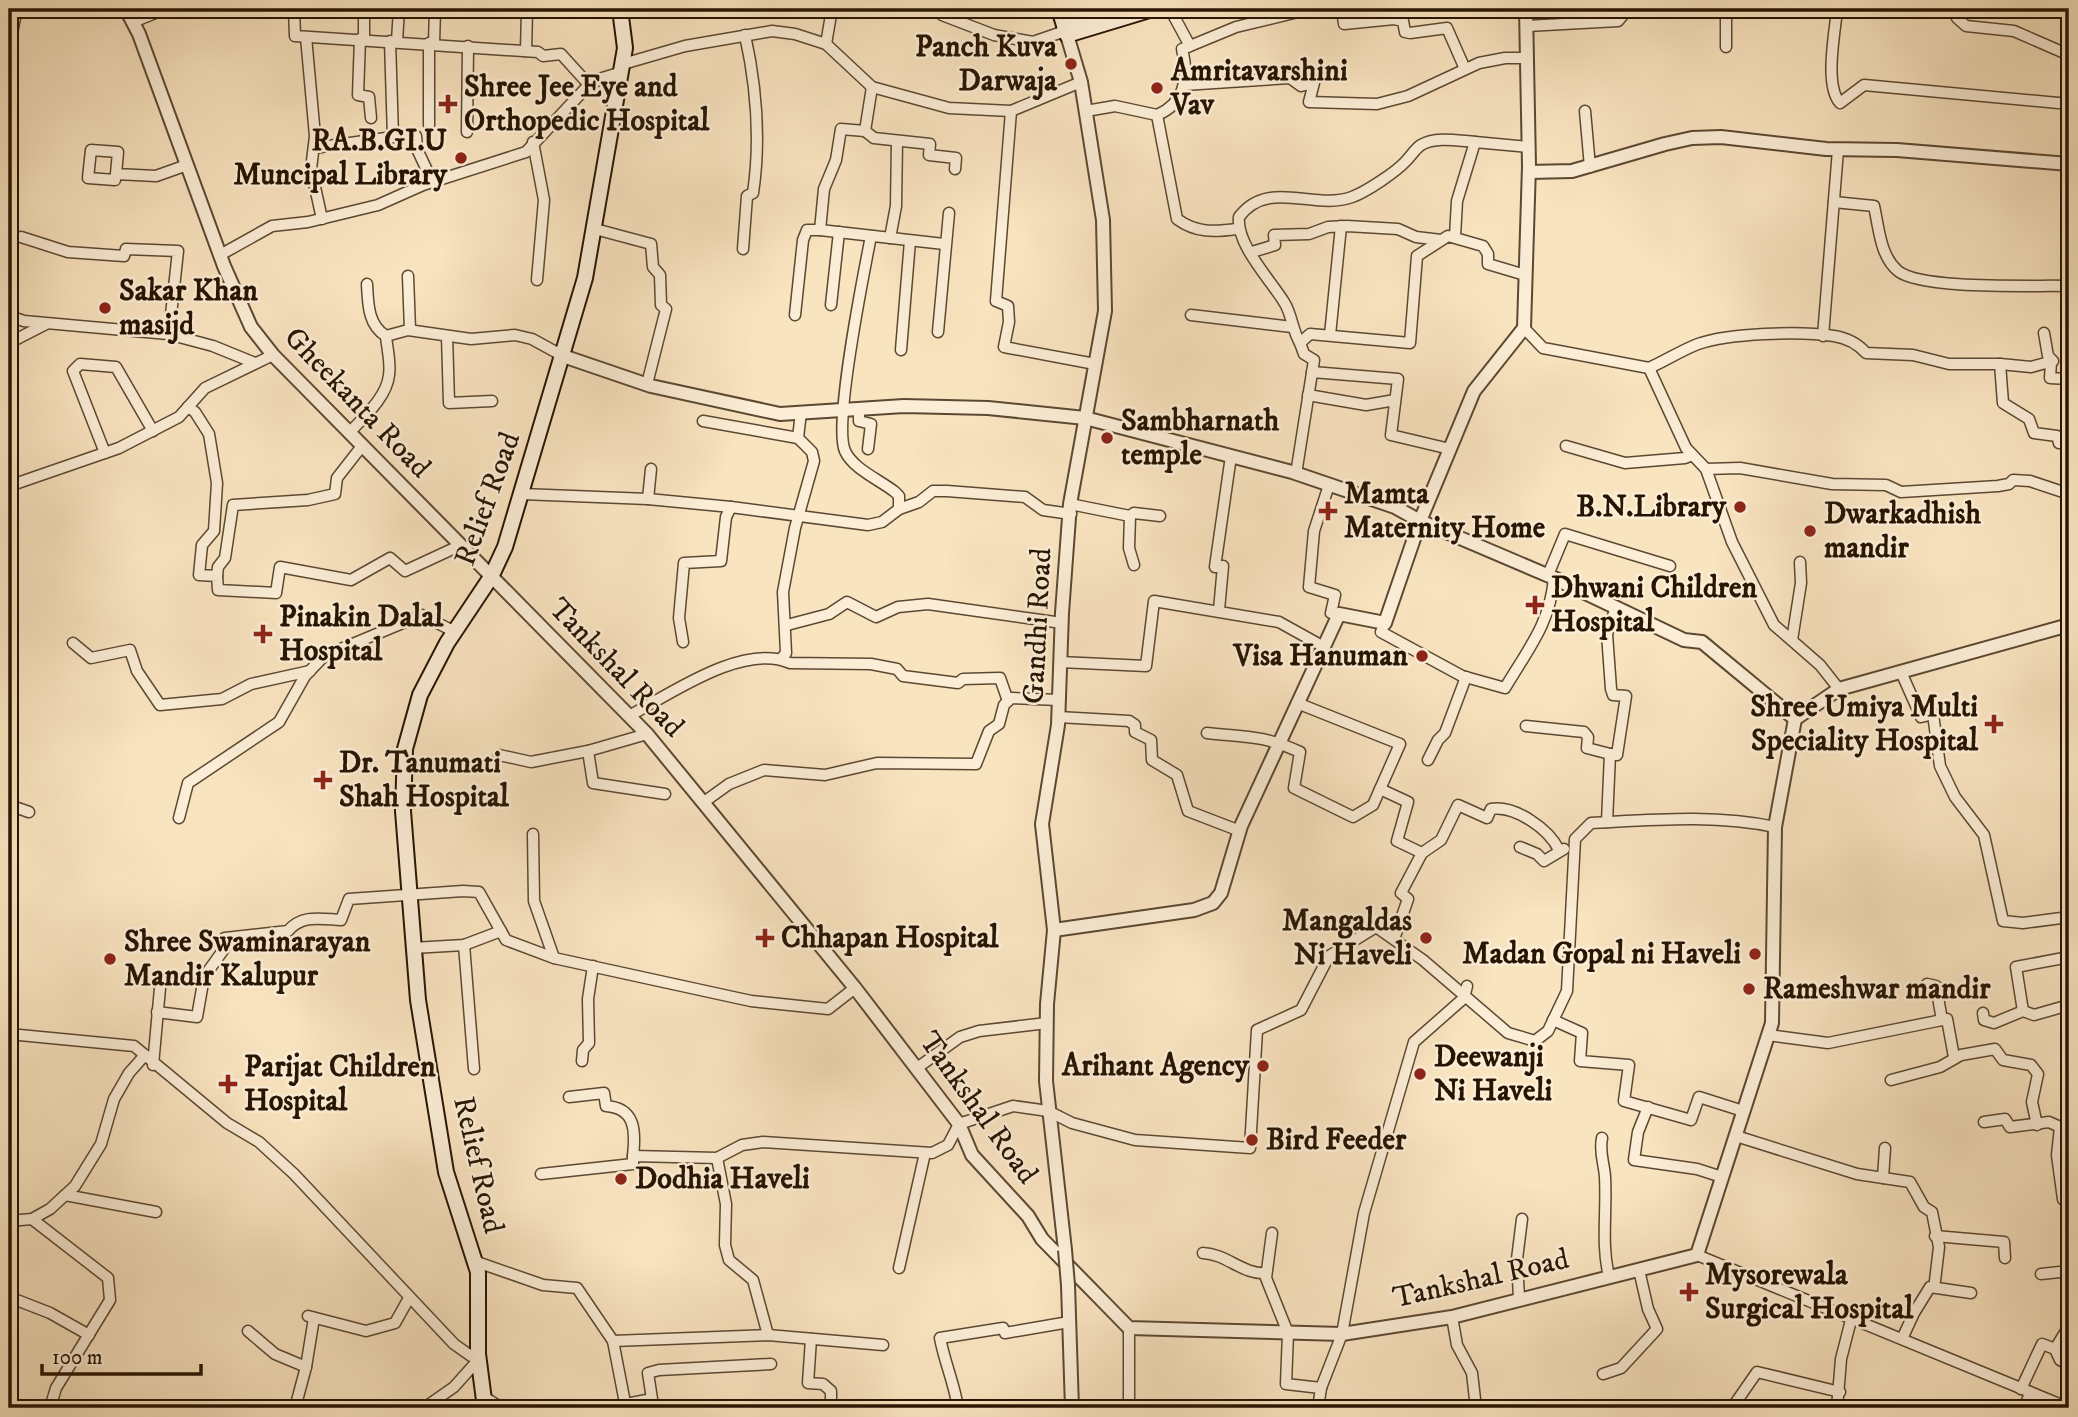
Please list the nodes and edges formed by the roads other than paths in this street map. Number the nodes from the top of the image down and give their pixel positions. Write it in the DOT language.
graph roads {
  1 [pos="13,9"];
  2 [pos="126,9"];
  3 [pos="165,9"];
  4 [pos="294,9"];
  5 [pos="364,9"];
  6 [pos="399,9"];
  7 [pos="435,9"];
  8 [pos="527,9"];
  9 [pos="620,9"];
  10 [pos="832,9"];
  11 [pos="936,9"];
  12 [pos="1059,9"];
  13 [pos="1117,9"];
  14 [pos="1153,9"];
  15 [pos="1170,9"];
  16 [pos="1310,9"];
  17 [pos="1342,9"];
  18 [pos="1526,9"];
  19 [pos="1628,9"];
  20 [pos="1726,9"];
  21 [pos="1837,9"];
  22 [pos="1954,9"];
  23 [pos="133,22"];
  24 [pos="1527,26"];
  25 [pos="1065,30"];
  26 [pos="745,35"];
  27 [pos="306,37"];
  28 [pos="362,39"];
  29 [pos="394,41"];
  30 [pos="431,43"];
  31 [pos="826,44"];
  32 [pos="468,46"];
  33 [pos="1190,46"];
  34 [pos="1726,47"];
  35 [pos="9,48"];
  36 [pos="526,51"];
  37 [pos="2069,55"];
  38 [pos="1527,58"];
  39 [pos="623,68"];
  40 [pos="1465,69"];
  41 [pos="1081,82"];
  42 [pos="1184,85"];
  43 [pos="590,86"];
  44 [pos="872,87"];
  45 [pos="2069,104"];
  46 [pos="1011,111"];
  47 [pos="1086,111"];
  48 [pos="1585,111"];
  49 [pos="1157,115"];
  50 [pos="371,118"];
  51 [pos="429,125"];
  52 [pos="865,131"];
  53 [pos="467,132"];
  54 [pos="416,136"];
  55 [pos="897,141"];
  56 [pos="533,142"];
  57 [pos="1475,142"];
  58 [pos="1528,147"];
  59 [pos="314,148"];
  60 [pos="1838,150"];
  61 [pos="2069,164"];
  62 [pos="187,165"];
  63 [pos="1590,167"];
  64 [pos="955,169"];
  65 [pos="1529,172"];
  66 [pos="116,174"];
  67 [pos="432,181"];
  68 [pos="1834,202"];
  69 [pos="949,213"];
  70 [pos="322,219"];
  71 [pos="1340,226"];
  72 [pos="595,229"];
  73 [pos="1237,229"];
  74 [pos="820,230"];
  75 [pos="839,232"];
  76 [pos="871,236"];
  77 [pos="1455,236"];
  78 [pos="21,237"];
  79 [pos="890,238"];
  80 [pos="1441,240"];
  81 [pos="911,241"];
  82 [pos="944,244"];
  83 [pos="743,249"];
  84 [pos="1252,252"];
  85 [pos="220,256"];
  86 [pos="1525,275"];
  87 [pos="408,276"];
  88 [pos="537,280"];
  89 [pos="367,284"];
  90 [pos="2069,286"];
  91 [pos="831,305"];
  92 [pos="796,315"];
  93 [pos="1191,315"];
  94 [pos="9,316"];
  95 [pos="47,323"];
  96 [pos="1292,327"];
  97 [pos="1524,328"];
  98 [pos="410,330"];
  99 [pos="937,332"];
  100 [pos="2044,333"];
  101 [pos="174,335"];
  102 [pos="1330,335"];
  103 [pos="387,336"];
  104 [pos="447,336"];
  105 [pos="1823,336"];
  106 [pos="9,343"];
  107 [pos="1300,343"];
  108 [pos="901,350"];
  109 [pos="273,355"];
  110 [pos="564,356"];
  111 [pos="2050,362"];
  112 [pos="255,363"];
  113 [pos="1095,364"];
  114 [pos="2000,364"];
  115 [pos="1649,368"];
  116 [pos="1312,372"];
  117 [pos="2069,379"];
  118 [pos="647,384"];
  119 [pos="1308,395"];
  120 [pos="1395,400"];
  121 [pos="492,401"];
  122 [pos="188,407"];
  123 [pos="859,409"];
  124 [pos="844,410"];
  125 [pos="801,412"];
  126 [pos="1085,418"];
  127 [pos="703,421"];
  128 [pos="153,431"];
  129 [pos="349,433"];
  130 [pos="798,438"];
  131 [pos="2069,444"];
  132 [pos="362,446"];
  133 [pos="1566,446"];
  134 [pos="868,449"];
  135 [pos="1450,449"];
  136 [pos="105,453"];
  137 [pos="1692,454"];
  138 [pos="1231,456"];
  139 [pos="651,469"];
  140 [pos="1706,469"];
  141 [pos="1296,474"];
  142 [pos="1329,485"];
  143 [pos="9,486"];
  144 [pos="522,494"];
  145 [pos="2069,494"];
  146 [pos="648,499"];
  147 [pos="731,507"];
  148 [pos="898,509"];
  149 [pos="1071,509"];
  150 [pos="800,516"];
  151 [pos="1130,516"];
  152 [pos="1160,516"];
  153 [pos="1420,521"];
  154 [pos="459,546"];
  155 [pos="1800,562"];
  156 [pos="1134,565"];
  157 [pos="1670,566"];
  158 [pos="217,576"];
  159 [pos="1551,576"];
  160 [pos="491,577"];
  161 [pos="1616,607"];
  162 [pos="1219,610"];
  163 [pos="1338,616"];
  164 [pos="1062,623"];
  165 [pos="1385,623"];
  166 [pos="787,625"];
  167 [pos="2069,625"];
  168 [pos="455,632"];
  169 [pos="1792,640"];
  170 [pos="683,642"];
  171 [pos="73,643"];
  172 [pos="1324,647"];
  173 [pos="781,659"];
  174 [pos="1060,662"];
  175 [pos="311,670"];
  176 [pos="1901,672"];
  177 [pos="1466,677"];
  178 [pos="1839,689"];
  179 [pos="1059,700"];
  180 [pos="1009,701"];
  181 [pos="1297,703"];
  182 [pos="629,716"];
  183 [pos="1059,717"];
  184 [pos="1795,719"];
  185 [pos="1526,726"];
  186 [pos="1207,733"];
  187 [pos="646,734"];
  188 [pos="1280,743"];
  189 [pos="588,751"];
  190 [pos="1610,754"];
  191 [pos="499,755"];
  192 [pos="1428,760"];
  193 [pos="1380,789"];
  194 [pos="665,793"];
  195 [pos="704,802"];
  196 [pos="9,805"];
  197 [pos="29,813"];
  198 [pos="179,817"];
  199 [pos="1607,822"];
  200 [pos="1775,827"];
  201 [pos="1240,831"];
  202 [pos="533,834"];
  203 [pos="1520,847"];
  204 [pos="1575,848"];
  205 [pos="1559,850"];
  206 [pos="1422,853"];
  207 [pos="408,895"];
  208 [pos="2069,917"];
  209 [pos="1054,930"];
  210 [pos="501,931"];
  211 [pos="1394,939"];
  212 [pos="464,945"];
  213 [pos="413,948"];
  214 [pos="2069,957"];
  215 [pos="554,958"];
  216 [pos="593,966"];
  217 [pos="161,977"];
  218 [pos="1927,984"];
  219 [pos="1468,986"];
  220 [pos="855,988"];
  221 [pos="1464,998"];
  222 [pos="2069,1005"];
  223 [pos="2023,1011"];
  224 [pos="157,1012"];
  225 [pos="1983,1013"];
  226 [pos="1553,1020"];
  227 [pos="1942,1020"];
  228 [pos="1047,1023"];
  229 [pos="9,1034"];
  230 [pos="1768,1035"];
  231 [pos="145,1055"];
  232 [pos="1954,1057"];
  233 [pos="582,1062"];
  234 [pos="153,1065"];
  235 [pos="474,1069"];
  236 [pos="917,1069"];
  237 [pos="1891,1080"];
  238 [pos="569,1097"];
  239 [pos="1648,1107"];
  240 [pos="1048,1111"];
  241 [pos="1743,1111"];
  242 [pos="1984,1122"];
  243 [pos="959,1124"];
  244 [pos="2037,1125"];
  245 [pos="2065,1129"];
  246 [pos="1735,1136"];
  247 [pos="1602,1138"];
  248 [pos="1885,1148"];
  249 [pos="925,1153"];
  250 [pos="633,1156"];
  251 [pos="717,1158"];
  252 [pos="541,1174"];
  253 [pos="1722,1177"];
  254 [pos="1883,1178"];
  255 [pos="65,1195"];
  256 [pos="2069,1200"];
  257 [pos="156,1212"];
  258 [pos="32,1219"];
  259 [pos="1522,1219"];
  260 [pos="9,1221"];
  261 [pos="1272,1233"];
  262 [pos="1935,1236"];
  263 [pos="1203,1253"];
  264 [pos="1697,1255"];
  265 [pos="2005,1258"];
  266 [pos="474,1261"];
  267 [pos="900,1268"];
  268 [pos="1639,1270"];
  269 [pos="2069,1271"];
  270 [pos="1266,1272"];
  271 [pos="2041,1274"];
  272 [pos="1609,1277"];
  273 [pos="1935,1281"];
  274 [pos="1971,1293"];
  275 [pos="9,1297"];
  276 [pos="409,1298"];
  277 [pos="1518,1300"];
  278 [pos="1452,1317"];
  279 [pos="1851,1320"];
  280 [pos="1069,1322"];
  281 [pos="2069,1326"];
  282 [pos="1129,1328"];
  283 [pos="248,1331"];
  284 [pos="1288,1333"];
  285 [pos="1342,1334"];
  286 [pos="89,1335"];
  287 [pos="768,1335"];
  288 [pos="811,1339"];
  289 [pos="1902,1339"];
  290 [pos="613,1340"];
  291 [pos="883,1345"];
  292 [pos="2055,1349"];
  293 [pos="479,1356"];
  294 [pos="771,1364"];
  295 [pos="2069,1365"];
  296 [pos="306,1367"];
  297 [pos="1603,1374"];
  298 [pos="1321,1388"];
  299 [pos="2026,1390"];
  300 [pos="1840,1392"];
  301 [pos="484,1403"];
  302 [pos="626,1406"];
  303 [pos="50,1408"];
  304 [pos="295,1408"];
  305 [pos="424,1408"];
  306 [pos="502,1408"];
  307 [pos="831,1408"];
  308 [pos="958,1408"];
  309 [pos="1072,1408"];
  310 [pos="1129,1408"];
  311 [pos="1318,1408"];
  312 [pos="1476,1408"];
  313 [pos="1732,1408"];
  314 [pos="1837,1408"];
  315 [pos="2025,1408"];
  316 [pos="2069,1408"];
  1 -- 35 [label="street"];
  2 -- 23 [label="street, Gheekanta Road"];
  3 -- 23 [label="street"];
  4 -- 27 [label="street"];
  5 -- 28 [label="street"];
  6 -- 29 [label="street"];
  7 -- 30 [label="street"];
  8 -- 36 [label="street"];
  9 -- 39 [label="main road, Relief Road"];
  10 -- 31 [label="street"];
  11 -- 25 [label="street"];
  12 -- 25 [label="main road, Gandhi Road"];
  13 -- 25 [label="main road"];
  14 -- 25 [label="main road"];
  15 -- 33 [label="street"];
  16 -- 33 [label="street"];
  17 -- 40 [label="street"];
  18 -- 24 [label="street"];
  19 -- 24 [label="street"];
  20 -- 34 [label="street"];
  21 -- 45 [label="street"];
  22 -- 37 [label="street"];
  23 -- 62 [label="street, Gheekanta Road"];
  24 -- 38 [label="street"];
  25 -- 41 [label="street, Gandhi Road"];
  26 -- 31 [label="street"];
  26 -- 39 [label="street"];
  26 -- 83 [label="street"];
  27 -- 28 [label="street"];
  27 -- 59 [label="street"];
  28 -- 29 [label="street"];
  28 -- 50 [label="street"];
  29 -- 30 [label="street"];
  29 -- 59 [label="street"];
  30 -- 32 [label="street"];
  30 -- 51 [label="street"];
  31 -- 44 [label="street"];
  32 -- 36 [label="street"];
  32 -- 53 [label="street"];
  33 -- 42 [label="street"];
  36 -- 43 [label="street"];
  38 -- 40 [label="street"];
  38 -- 58 [label="street"];
  39 -- 43 [label="street"];
  39 -- 72 [label="main road, Relief Road"];
  40 -- 42 [label="street"];
  41 -- 46 [label="street"];
  41 -- 47 [label="street, Gandhi Road"];
  42 -- 49 [label="street"];
  43 -- 56 [label="street"];
  44 -- 46 [label="street"];
  44 -- 52 [label="street"];
  46 -- 113 [label="street"];
  47 -- 49 [label="street"];
  47 -- 113 [label="street, Gandhi Road"];
  48 -- 63 [label="street"];
  49 -- 73 [label="street"];
  52 -- 55 [label="street"];
  52 -- 74 [label="street"];
  54 -- 67 [label="street"];
  55 -- 64 [label="street"];
  55 -- 79 [label="street"];
  56 -- 67 [label="street"];
  56 -- 88 [label="street"];
  57 -- 58 [label="street"];
  57 -- 73 [label="street"];
  57 -- 77 [label="street"];
  58 -- 65 [label="street"];
  59 -- 70 [label="street"];
  60 -- 61 [label="street"];
  60 -- 63 [label="street"];
  60 -- 68 [label="street"];
  62 -- 66 [label="street"];
  62 -- 85 [label="street, Gheekanta Road"];
  63 -- 65 [label="street"];
  65 -- 86 [label="street"];
  67 -- 70 [label="street"];
  68 -- 90 [label="street"];
  68 -- 105 [label="street"];
  69 -- 82 [label="street"];
  70 -- 85 [label="street"];
  71 -- 80 [label="street"];
  71 -- 84 [label="street"];
  71 -- 102 [label="street"];
  72 -- 110 [label="main road, Relief Road"];
  72 -- 118 [label="street"];
  73 -- 84 [label="street"];
  74 -- 75 [label="street"];
  74 -- 92 [label="street"];
  75 -- 76 [label="street"];
  75 -- 91 [label="street"];
  76 -- 79 [label="street"];
  76 -- 124 [label="street"];
  77 -- 80 [label="street"];
  77 -- 86 [label="street"];
  78 -- 101 [label="street"];
  79 -- 81 [label="street"];
  80 -- 102 [label="street"];
  81 -- 82 [label="street"];
  81 -- 108 [label="street"];
  82 -- 99 [label="street"];
  84 -- 96 [label="street"];
  85 -- 109 [label="street, Gheekanta Road"];
  86 -- 97 [label="street"];
  87 -- 98 [label="street"];
  89 -- 103 [label="street"];
  93 -- 96 [label="street"];
  94 -- 95 [label="street"];
  95 -- 101 [label="street"];
  95 -- 106 [label="street"];
  96 -- 107 [label="street"];
  97 -- 115 [label="street"];
  97 -- 135 [label="street"];
  98 -- 103 [label="street"];
  98 -- 104 [label="street"];
  100 -- 111 [label="street"];
  101 -- 112 [label="street"];
  102 -- 107 [label="street"];
  103 -- 129 [label="street"];
  104 -- 110 [label="street"];
  104 -- 121 [label="street"];
  105 -- 114 [label="street"];
  105 -- 115 [label="street"];
  107 -- 116 [label="street"];
  109 -- 112 [label="street"];
  109 -- 129 [label="street, Gheekanta Road"];
  110 -- 118 [label="street"];
  110 -- 144 [label="main road, Relief Road"];
  111 -- 114 [label="street"];
  111 -- 117 [label="street"];
  112 -- 122 [label="street"];
  113 -- 126 [label="street, Gandhi Road"];
  114 -- 131 [label="street"];
  115 -- 137 [label="street"];
  116 -- 119 [label="street"];
  116 -- 120 [label="street"];
  118 -- 125 [label="street"];
  119 -- 120 [label="street"];
  119 -- 141 [label="street"];
  120 -- 135 [label="street"];
  122 -- 128 [label="street"];
  122 -- 158 [label="street"];
  123 -- 124 [label="street"];
  123 -- 126 [label="street"];
  123 -- 134 [label="street"];
  124 -- 125 [label="street"];
  124 -- 148 [label="street"];
  125 -- 130 [label="street"];
  126 -- 138 [label="street"];
  126 -- 149 [label="street, Gandhi Road"];
  127 -- 130 [label="street"];
  128 -- 136 [label="street"];
  128 -- 136 [label="street"];
  129 -- 132 [label="street, Gheekanta Road"];
  130 -- 150 [label="street"];
  132 -- 154 [label="street, Gheekanta Road"];
  132 -- 158 [label="street"];
  133 -- 137 [label="street"];
  135 -- 153 [label="street"];
  136 -- 143 [label="street"];
  137 -- 140 [label="street"];
  138 -- 141 [label="street"];
  138 -- 162 [label="street"];
  139 -- 146 [label="street"];
  140 -- 145 [label="street"];
  140 -- 169 [label="street"];
  141 -- 142 [label="street"];
  142 -- 153 [label="street"];
  142 -- 163 [label="street"];
  144 -- 146 [label="street"];
  144 -- 160 [label="main road, Relief Road"];
  146 -- 147 [label="street"];
  147 -- 150 [label="street"];
  147 -- 170 [label="street"];
  148 -- 149 [label="street"];
  148 -- 150 [label="street"];
  149 -- 151 [label="street"];
  149 -- 164 [label="street, Gandhi Road"];
  150 -- 166 [label="street"];
  151 -- 152 [label="street"];
  151 -- 156 [label="street"];
  153 -- 159 [label="street"];
  153 -- 165 [label="street"];
  154 -- 158 [label="street"];
  154 -- 160 [label="street, Gheekanta Road"];
  155 -- 169 [label="street"];
  157 -- 159 [label="street"];
  159 -- 161 [label="street"];
  159 -- 177 [label="street"];
  160 -- 168 [label="main road, Relief Road"];
  160 -- 182 [label="street, Tankshal Road"];
  161 -- 184 [label="street"];
  161 -- 190 [label="street"];
  162 -- 172 [label="street"];
  162 -- 174 [label="street"];
  163 -- 165 [label="street"];
  163 -- 172 [label="street"];
  164 -- 166 [label="street"];
  164 -- 174 [label="street, Gandhi Road"];
  165 -- 177 [label="street"];
  166 -- 173 [label="street"];
  167 -- 176 [label="street"];
  168 -- 175 [label="street"];
  168 -- 207 [label="main road, Relief Road"];
  169 -- 178 [label="street"];
  171 -- 175 [label="street"];
  172 -- 181 [label="street"];
  173 -- 180 [label="street"];
  173 -- 182 [label="street"];
  174 -- 179 [label="street, Gandhi Road"];
  175 -- 198 [label="street"];
  176 -- 178 [label="street"];
  176 -- 208 [label="street"];
  177 -- 192 [label="street"];
  178 -- 184 [label="street"];
  179 -- 180 [label="street"];
  179 -- 183 [label="street, Gandhi Road"];
  180 -- 195 [label="street"];
  181 -- 188 [label="street"];
  181 -- 193 [label="street"];
  182 -- 187 [label="street, Tankshal Road"];
  183 -- 201 [label="street"];
  183 -- 209 [label="street, Gandhi Road"];
  184 -- 200 [label="street"];
  185 -- 190 [label="street"];
  186 -- 188 [label="street"];
  187 -- 189 [label="street"];
  187 -- 195 [label="street, Tankshal Road"];
  188 -- 193 [label="street"];
  188 -- 201 [label="street"];
  189 -- 191 [label="street"];
  189 -- 194 [label="street"];
  190 -- 199 [label="street"];
  193 -- 206 [label="street"];
  195 -- 220 [label="street, Tankshal Road"];
  196 -- 197 [label="street"];
  199 -- 200 [label="street"];
  199 -- 204 [label="street"];
  200 -- 230 [label="street"];
  201 -- 209 [label="street"];
  202 -- 215 [label="street"];
  203 -- 205 [label="street"];
  204 -- 205 [label="street"];
  204 -- 226 [label="street"];
  205 -- 206 [label="street"];
  206 -- 211 [label="street"];
  207 -- 210 [label="street"];
  207 -- 213 [label="main road, Relief Road"];
  207 -- 224 [label="street"];
  209 -- 228 [label="street, Gandhi Road"];
  210 -- 212 [label="street"];
  210 -- 215 [label="street"];
  211 -- 221 [label="street"];
  211 -- 240 [label="street"];
  212 -- 213 [label="street"];
  212 -- 235 [label="street"];
  213 -- 266 [label="main road, Relief Road"];
  214 -- 223 [label="street"];
  215 -- 216 [label="street"];
  216 -- 220 [label="street"];
  216 -- 233 [label="street"];
  217 -- 224 [label="street"];
  218 -- 227 [label="street"];
  219 -- 221 [label="street"];
  220 -- 236 [label="street, Tankshal Road"];
  221 -- 226 [label="street"];
  221 -- 285 [label="street"];
  222 -- 223 [label="street"];
  223 -- 225 [label="street"];
  224 -- 234 [label="street"];
  226 -- 239 [label="street"];
  227 -- 230 [label="street"];
  227 -- 232 [label="street"];
  228 -- 236 [label="street"];
  228 -- 240 [label="street, Gandhi Road"];
  229 -- 231 [label="street"];
  230 -- 241 [label="street"];
  231 -- 234 [label="street"];
  231 -- 255 [label="street"];
  232 -- 237 [label="street"];
  232 -- 244 [label="street"];
  234 -- 276 [label="street"];
  236 -- 243 [label="street, Tankshal Road"];
  238 -- 250 [label="street"];
  239 -- 241 [label="street"];
  239 -- 253 [label="street"];
  240 -- 243 [label="street"];
  240 -- 280 [label="street, Gandhi Road, bridge"];
  241 -- 246 [label="street"];
  242 -- 244 [label="street"];
  243 -- 249 [label="street"];
  243 -- 282 [label="street, Tankshal Road"];
  244 -- 245 [label="street"];
  245 -- 256 [label="street"];
  246 -- 253 [label="street"];
  246 -- 254 [label="street"];
  247 -- 272 [label="street"];
  248 -- 254 [label="street"];
  249 -- 251 [label="street"];
  249 -- 267 [label="street"];
  250 -- 251 [label="street"];
  250 -- 252 [label="street"];
  251 -- 287 [label="street"];
  253 -- 264 [label="street"];
  254 -- 262 [label="street"];
  255 -- 257 [label="street"];
  255 -- 258 [label="street"];
  258 -- 260 [label="street"];
  258 -- 286 [label="street"];
  259 -- 277 [label="street"];
  261 -- 270 [label="street"];
  262 -- 265 [label="street"];
  262 -- 273 [label="street"];
  263 -- 270 [label="street"];
  264 -- 268 [label="street, Tankshal Road"];
  264 -- 279 [label="street"];
  266 -- 290 [label="street"];
  266 -- 293 [label="main road, Relief Road"];
  268 -- 272 [label="street, Tankshal Road"];
  268 -- 297 [label="street"];
  269 -- 271 [label="street"];
  270 -- 284 [label="street"];
  272 -- 277 [label="street, Tankshal Road"];
  274 -- 289 [label="street"];
  275 -- 286 [label="street"];
  276 -- 293 [label="street"];
  276 -- 296 [label="street"];
  277 -- 278 [label="street, Tankshal Road"];
  278 -- 285 [label="street, Tankshal Road"];
  278 -- 312 [label="street"];
  279 -- 289 [label="street"];
  279 -- 300 [label="street"];
  280 -- 308 [label="street"];
  280 -- 309 [label="street"];
  281 -- 292 [label="street"];
  282 -- 284 [label="street, Tankshal Road"];
  282 -- 310 [label="street"];
  283 -- 296 [label="street"];
  284 -- 285 [label="street, Tankshal Road"];
  284 -- 298 [label="street"];
  285 -- 298 [label="street"];
  286 -- 303 [label="street"];
  287 -- 288 [label="street"];
  287 -- 290 [label="street"];
  288 -- 291 [label="street"];
  288 -- 307 [label="street"];
  289 -- 299 [label="street"];
  290 -- 302 [label="street"];
  292 -- 295 [label="street"];
  292 -- 299 [label="street"];
  293 -- 301 [label="main road, Relief Road"];
  293 -- 305 [label="street"];
  294 -- 302 [label="street"];
  296 -- 304 [label="street"];
  298 -- 311 [label="street"];
  299 -- 315 [label="street"];
  299 -- 316 [label="street"];
  300 -- 313 [label="street"];
  300 -- 314 [label="street"];
  301 -- 306 [label="street"];
}
